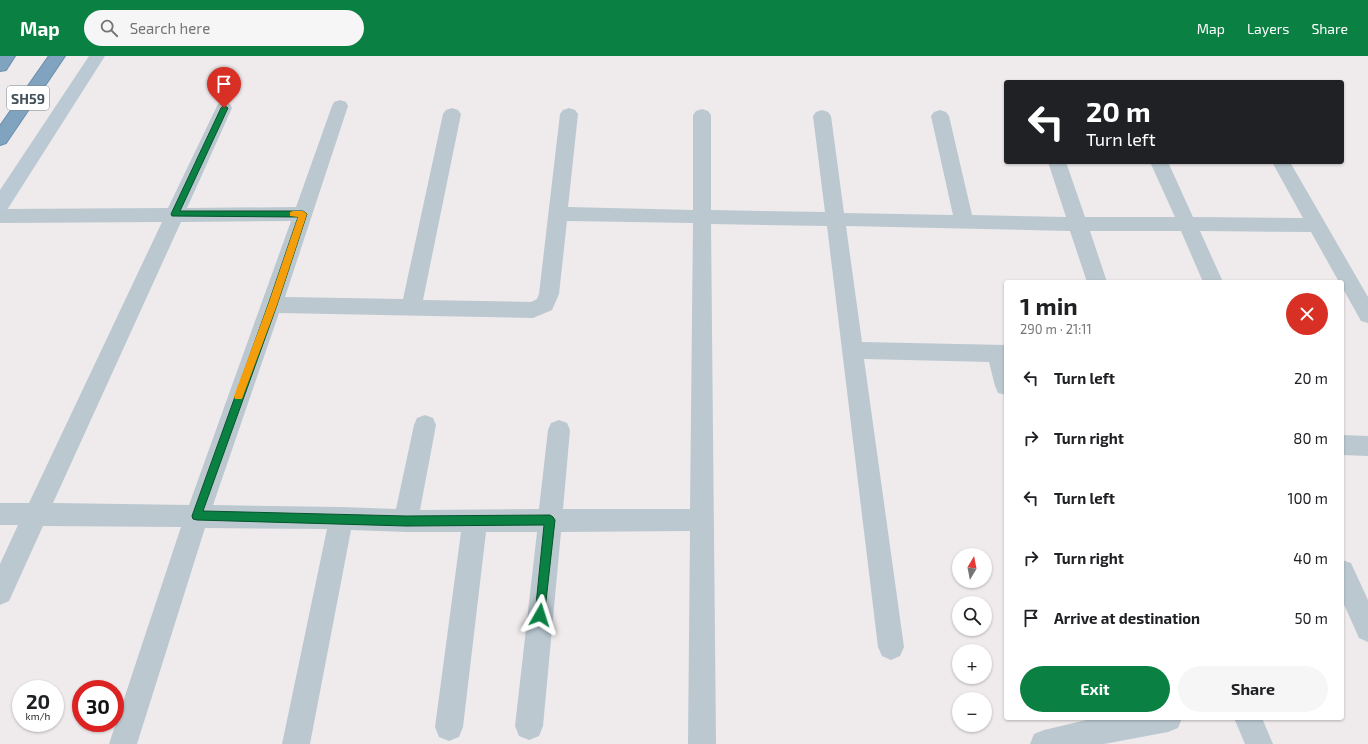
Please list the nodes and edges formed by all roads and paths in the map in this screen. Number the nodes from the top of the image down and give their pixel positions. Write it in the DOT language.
graph roads {
  1 [pos="8,56"];
  2 [pos="57,56"];
  3 [pos="97,56"];
  4 [pos="0,66"];
  5 [pos="340,106"];
  6 [pos="224,108"];
  7 [pos="452,114"];
  8 [pos="569,114"];
  9 [pos="702,115"];
  10 [pos="822,116"];
  11 [pos="940,116"];
  12 [pos="0,139"];
  13 [pos="1058,164"];
  14 [pos="1160,164"];
  15 [pos="1282,164"];
  16 [pos="0,205"];
  17 [pos="175,214"];
  18 [pos="303,214"];
  19 [pos="558,214"];
  20 [pos="0,216"];
  21 [pos="701,216"];
  22 [pos="837,220"];
  23 [pos="964,222"];
  24 [pos="1078,224"];
  25 [pos="1188,224"];
  26 [pos="1318,225"];
  27 [pos="1096,280"];
  28 [pos="1212,280"];
  29 [pos="272,305"];
  30 [pos="411,308"];
  31 [pos="1368,315"];
  32 [pos="852,350"];
  33 [pos="1002,354"];
  34 [pos="1004,370"];
  35 [pos="425,425"];
  36 [pos="560,430"];
  37 [pos="1344,445"];
  38 [pos="1368,446"];
  39 [pos="0,514"];
  40 [pos="36,515"];
  41 [pos="197,516"];
  42 [pos="341,518"];
  43 [pos="550,520"];
  44 [pos="702,520"];
  45 [pos="406,521"];
  46 [pos="475,521"];
  47 [pos="1344,576"];
  48 [pos="0,592"];
  49 [pos="1368,629"];
  50 [pos="892,647"];
  51 [pos="1148,720"];
  52 [pos="1249,720"];
  53 [pos="529,726"];
  54 [pos="1087,726"];
  55 [pos="449,727"];
  56 [pos="123,744"];
  57 [pos="296,744"];
  58 [pos="702,744"];
  59 [pos="1044,744"];
  60 [pos="1258,744"];
  1 -- 4 [label="highway, SH59"];
  2 -- 12 [label="highway, SH59"];
  3 -- 16 [label="street"];
  5 -- 18 [label="street"];
  6 -- 17 [label="street"];
  7 -- 30 [label="street"];
  8 -- 19 [label="street"];
  9 -- 21 [label="street"];
  10 -- 22 [label="street"];
  11 -- 23 [label="street"];
  13 -- 24 [label="street"];
  14 -- 25 [label="street"];
  15 -- 26 [label="street"];
  17 -- 18 [label="street"];
  17 -- 20 [label="street"];
  17 -- 40 [label="street"];
  18 -- 29 [label="street"];
  19 -- 21 [label="street"];
  19 -- 30 [label="street"];
  21 -- 22 [label="street"];
  21 -- 44 [label="street"];
  22 -- 23 [label="street"];
  22 -- 32 [label="street"];
  23 -- 24 [label="street"];
  24 -- 25 [label="street"];
  24 -- 27 [label="street"];
  25 -- 26 [label="street"];
  25 -- 28 [label="street"];
  26 -- 31 [label="street"];
  29 -- 30 [label="street"];
  29 -- 41 [label="street"];
  32 -- 33 [label="street"];
  32 -- 50 [label="street"];
  33 -- 34 [label="street"];
  35 -- 45 [label="street"];
  36 -- 43 [label="street"];
  37 -- 38 [label="street"];
  39 -- 40 [label="street"];
  40 -- 41 [label="street"];
  40 -- 48 [label="street"];
  41 -- 42 [label="street"];
  41 -- 56 [label="street"];
  42 -- 45 [label="street"];
  42 -- 57 [label="street"];
  43 -- 44 [label="street"];
  43 -- 46 [label="street"];
  43 -- 53 [label="street"];
  44 -- 58 [label="street"];
  45 -- 46 [label="street"];
  46 -- 55 [label="street"];
  47 -- 49 [label="street"];
  51 -- 54 [label="street"];
  52 -- 60 [label="street"];
  54 -- 59 [label="street"];
}
